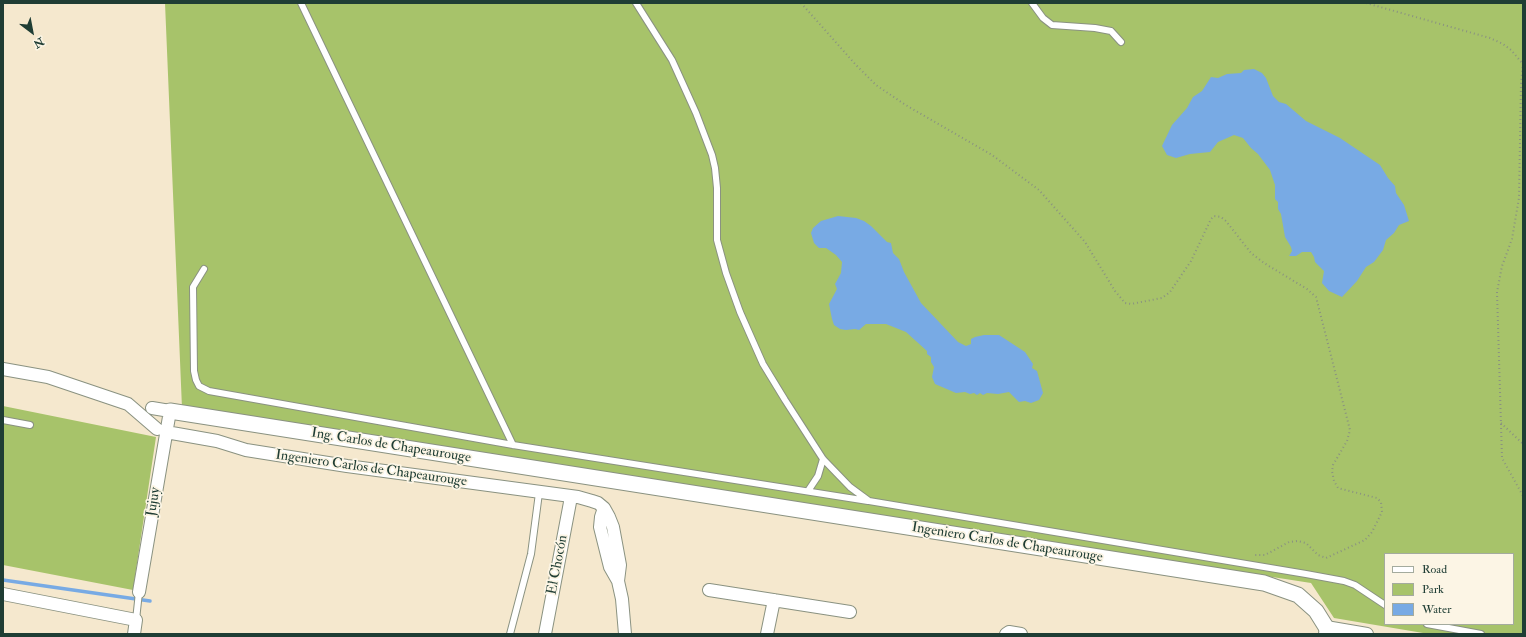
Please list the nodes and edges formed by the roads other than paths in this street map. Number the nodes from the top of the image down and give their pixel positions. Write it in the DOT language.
graph roads {
  1 [pos="301,3"];
  2 [pos="636,3"];
  3 [pos="1032,3"];
  4 [pos="1121,42"];
  5 [pos="204,269"];
  6 [pos="3,369"];
  7 [pos="152,408"];
  8 [pos="170,411"];
  9 [pos="3,420"];
  10 [pos="30,425"];
  11 [pos="162,434"];
  12 [pos="513,445"];
  13 [pos="823,459"];
  14 [pos="630,484"];
  15 [pos="808,491"];
  16 [pos="539,493"];
  17 [pos="575,497"];
  18 [pos="870,501"];
  19 [pos="709,590"];
  20 [pos="139,592"];
  21 [pos="3,594"];
  22 [pos="774,600"];
  23 [pos="1384,604"];
  24 [pos="850,612"];
  25 [pos="136,620"];
  26 [pos="1432,625"];
  27 [pos="1325,631"];
  28 [pos="134,634"];
  29 [pos="510,634"];
  30 [pos="545,634"];
  31 [pos="628,634"];
  32 [pos="767,634"];
  33 [pos="1006,634"];
  34 [pos="1021,634"];
  35 [pos="1367,634"];
  36 [pos="1482,634"];
  1 -- 12 [label="lane"];
  2 -- 13 [label="lane"];
  3 -- 4 [label="lane"];
  5 -- 12 [label="lane"];
  6 -- 11 [label="street, Ingeniero Carlos de Chapeaurouge"];
  7 -- 8 [label="street, Ing. Carlos de Chapeaurouge"];
  8 -- 11 [label="street, Jujuy"];
  8 -- 14 [label="street, Ing. Carlos de Chapeaurouge"];
  9 -- 10 [label="lane"];
  11 -- 16 [label="street, Ingeniero Carlos de Chapeaurouge"];
  11 -- 20 [label="street, Jujuy"];
  12 -- 15 [label="lane"];
  13 -- 15 [label="lane"];
  13 -- 18 [label="lane"];
  14 -- 27 [label="street, Ingeniero Carlos de Chapeaurouge"];
  15 -- 18 [label="lane"];
  16 -- 17 [label="street, Ingeniero Carlos de Chapeaurouge"];
  16 -- 29 [label="lane"];
  17 -- 30 [label="street, El Chocón"];
  17 -- 31 [label="street, Ingeniero Carlos de Chapeaurouge"];
  18 -- 23 [label="lane"];
  19 -- 22 [label="street"];
  20 -- 25 [label="lane"];
  21 -- 25 [label="street"];
  22 -- 24 [label="street"];
  22 -- 32 [label="street"];
  25 -- 28 [label="street"];
  26 -- 36 [label="lane"];
  27 -- 35 [label="street, Ingeniero Carlos de Chapeaurouge"];
  33 -- 34 [label="street"];
}
